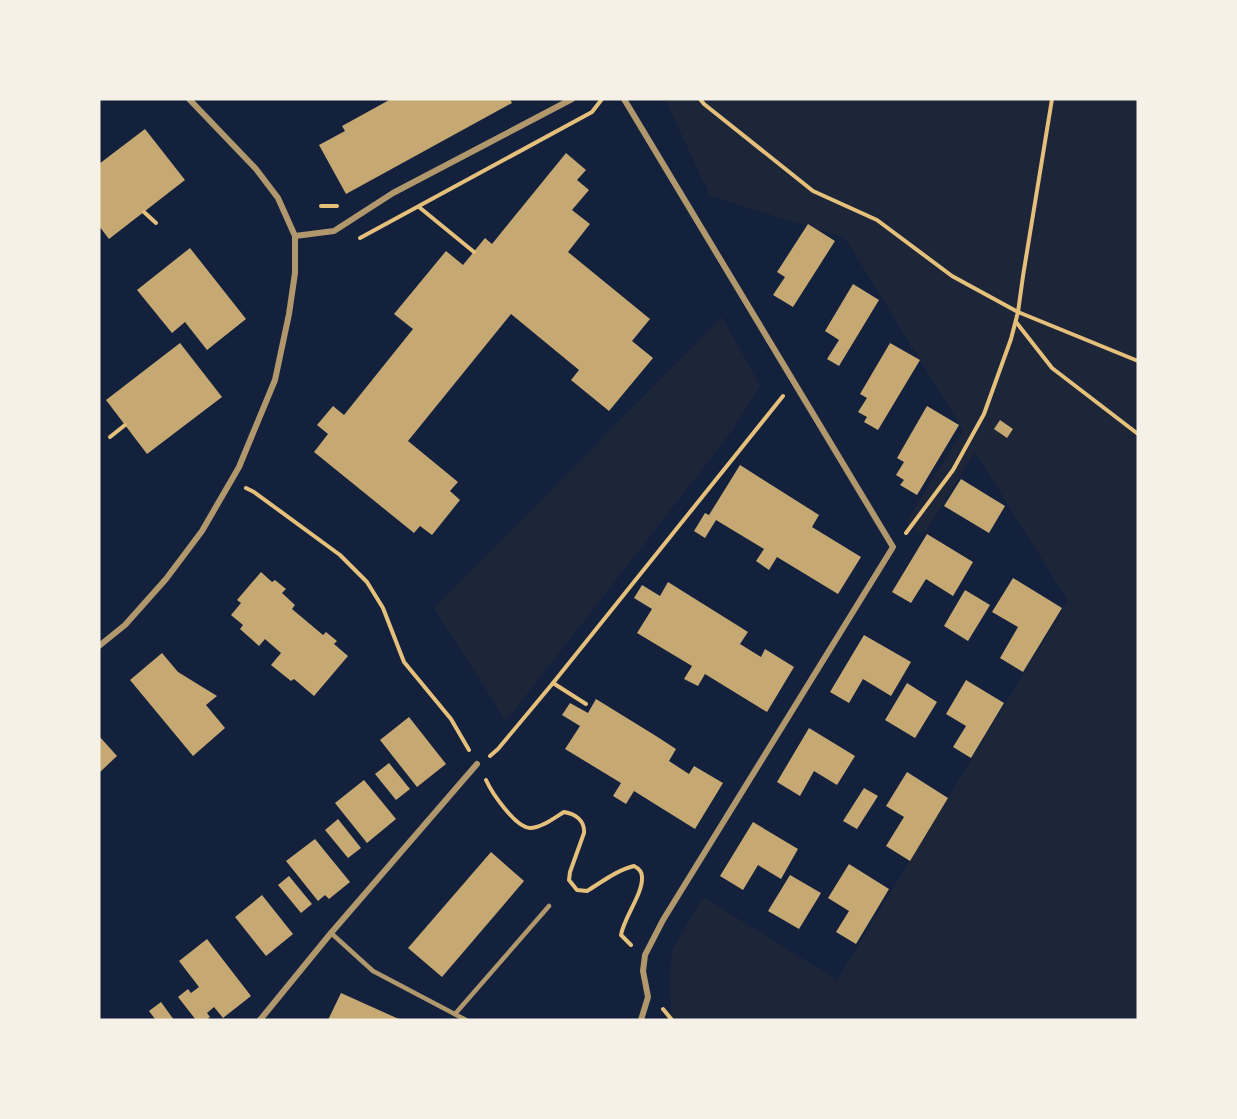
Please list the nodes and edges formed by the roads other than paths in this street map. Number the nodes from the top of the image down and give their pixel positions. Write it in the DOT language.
graph roads {
  1 [pos="189,99"];
  2 [pos="572,99"];
  3 [pos="624,99"];
  4 [pos="295,236"];
  5 [pos="99,646"];
  6 [pos="477,764"];
  7 [pos="549,906"];
  8 [pos="331,933"];
  9 [pos="455,1014"];
  10 [pos="260,1020"];
  11 [pos="466,1020"];
  12 [pos="641,1020"];
  1 -- 4 [label="street"];
  2 -- 4 [label="street"];
  3 -- 12 [label="street"];
  4 -- 5 [label="street"];
  6 -- 8 [label="street"];
  7 -- 9 [label="lane"];
  8 -- 9 [label="lane"];
  8 -- 10 [label="street"];
  9 -- 11 [label="lane"];
}
